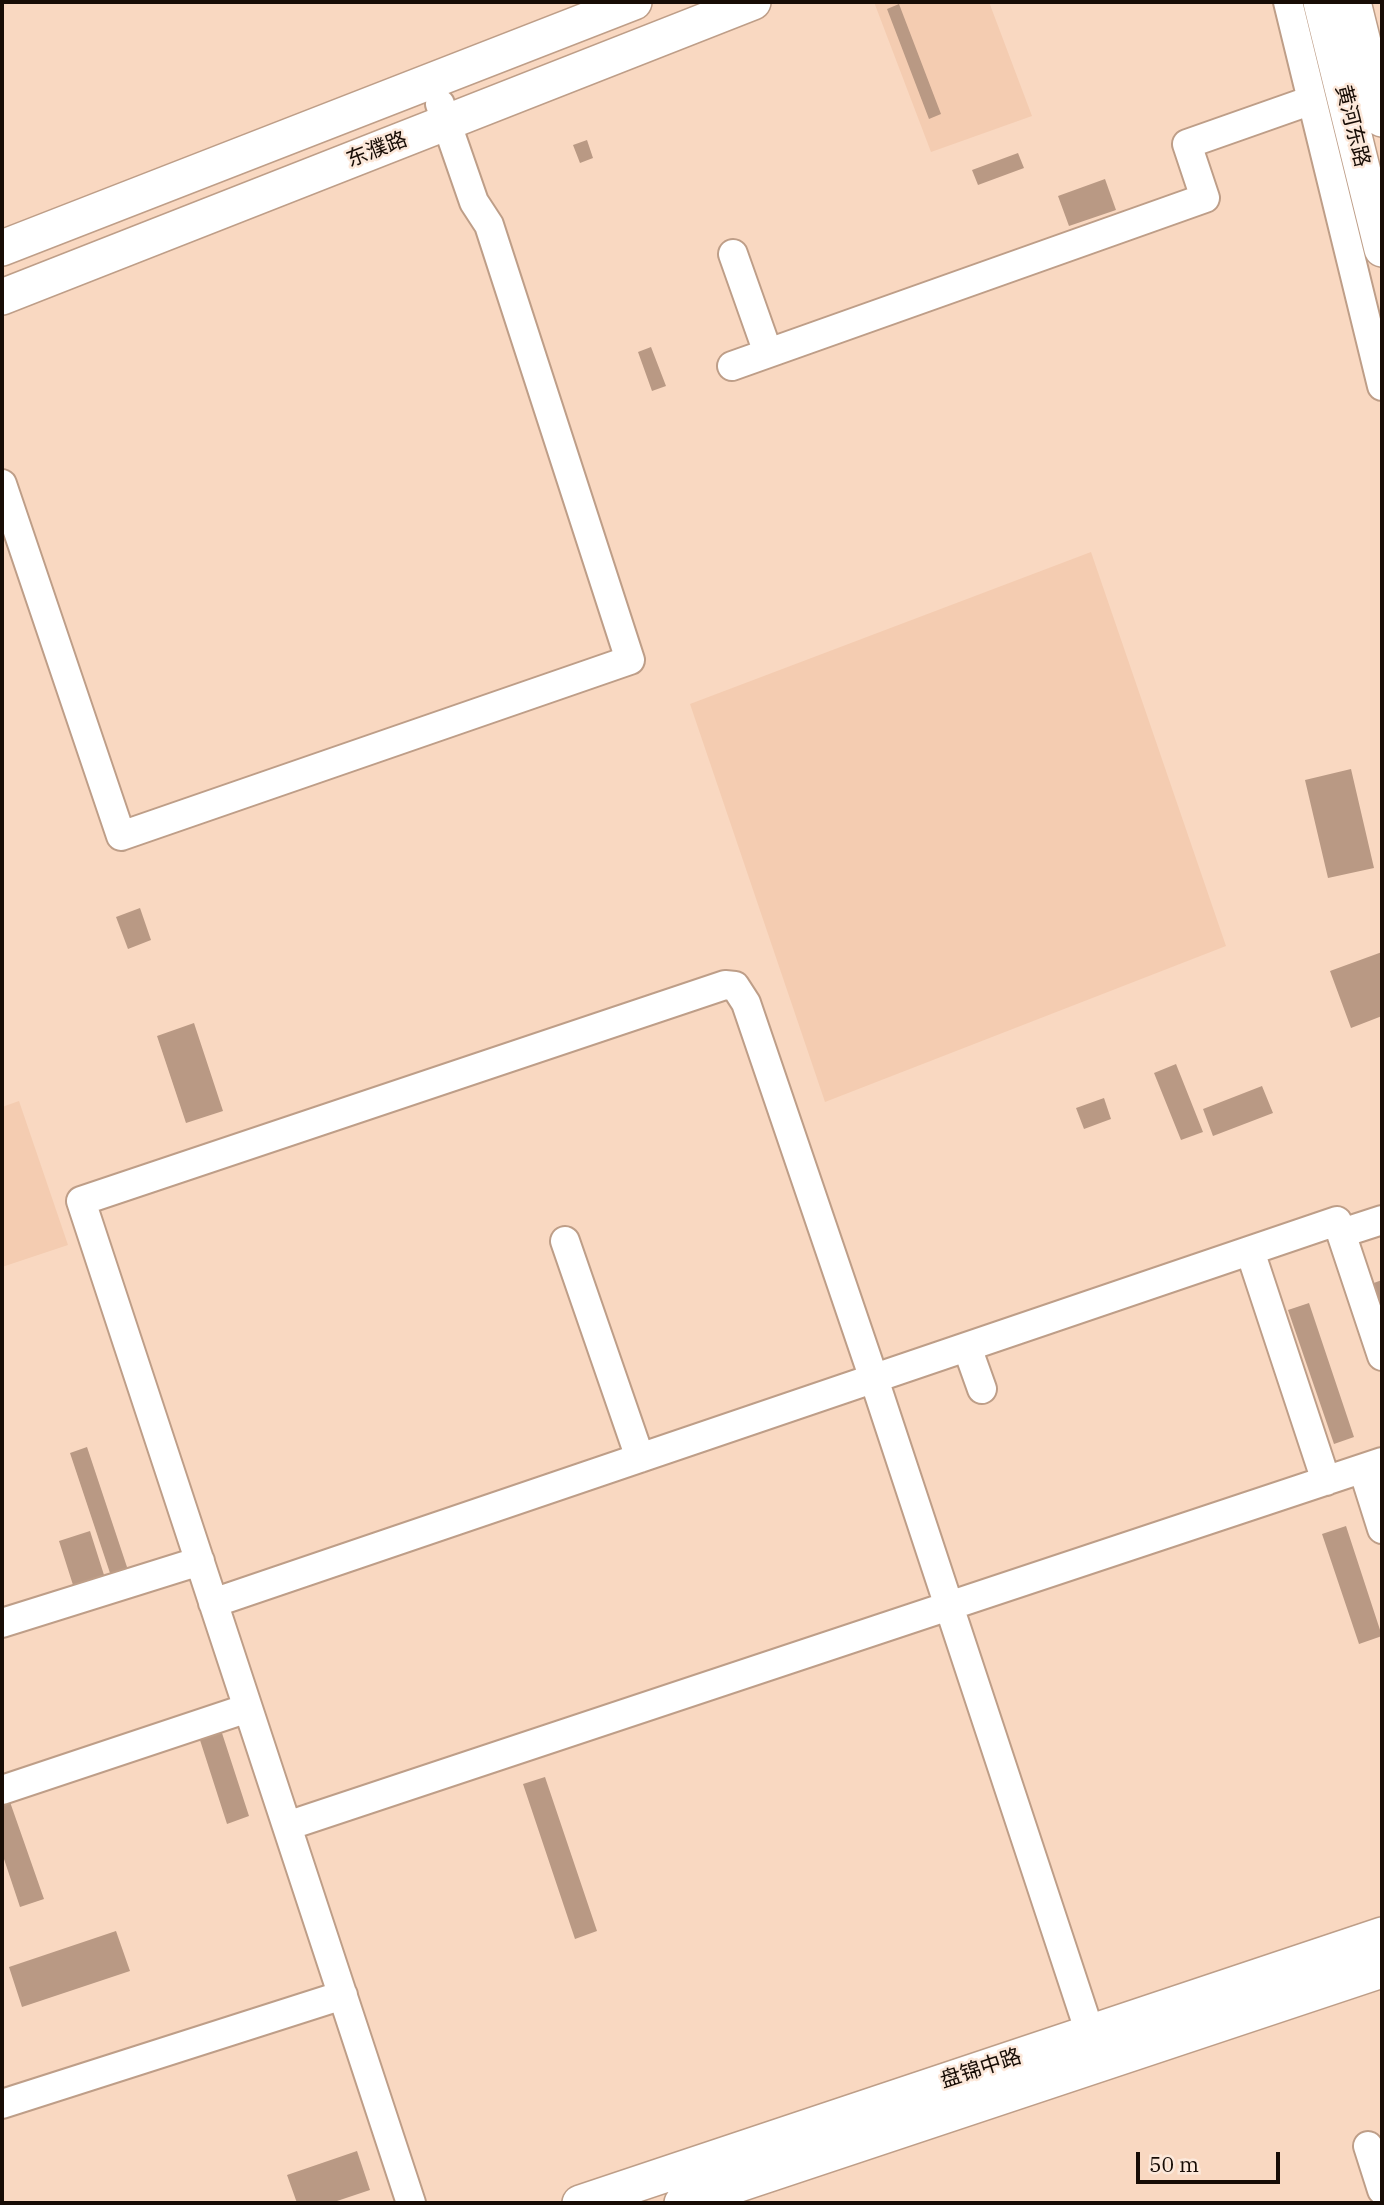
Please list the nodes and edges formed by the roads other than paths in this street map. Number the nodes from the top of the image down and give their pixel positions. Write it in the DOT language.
graph roads {
  1 [pos="634,2"];
  2 [pos="753,2"];
  3 [pos="1288,2"];
  4 [pos="1321,2"];
  5 [pos="1353,2"];
  6 [pos="1312,100"];
  7 [pos="440,104"];
  8 [pos="1382,119"];
  9 [pos="2,248"];
  10 [pos="1382,249"];
  11 [pos="733,254"];
  12 [pos="2,298"];
  13 [pos="768,353"];
  14 [pos="732,366"];
  15 [pos="1382,386"];
  16 [pos="2,484"];
  17 [pos="1382,1220"];
  18 [pos="1339,1227"];
  19 [pos="565,1241"];
  20 [pos="1250,1251"];
  21 [pos="967,1347"];
  22 [pos="1382,1356"];
  23 [pos="874,1379"];
  24 [pos="982,1389"];
  25 [pos="640,1458"];
  26 [pos="1373,1465"];
  27 [pos="1326,1481"];
  28 [pos="1382,1529"];
  29 [pos="200,1561"];
  30 [pos="213,1603"];
  31 [pos="949,1606"];
  32 [pos="2,1623"];
  33 [pos="248,1708"];
  34 [pos="2,1790"];
  35 [pos="287,1826"];
  36 [pos="1382,1935"];
  37 [pos="1382,1970"];
  38 [pos="343,1995"];
  39 [pos="1090,2033"];
  40 [pos="2,2104"];
  41 [pos="1368,2146"];
  42 [pos="1382,2190"];
  43 [pos="411,2203"];
  44 [pos="580,2203"];
  45 [pos="682,2203"];
  1 -- 9 [label="main road"];
  2 -- 12 [label="main road, 东濮路"];
  3 -- 6 [label="street"];
  4 -- 10 [label="main road, 黄河东路"];
  5 -- 8 [label="main road, 黄河东路"];
  6 -- 13 [label="street"];
  6 -- 15 [label="street"];
  7 -- 16 [label="street"];
  11 -- 13 [label="street"];
  13 -- 14 [label="street"];
  17 -- 18 [label="street"];
  18 -- 20 [label="street"];
  18 -- 22 [label="street"];
  19 -- 25 [label="street"];
  20 -- 21 [label="street"];
  20 -- 27 [label="street"];
  21 -- 23 [label="street"];
  21 -- 24 [label="street"];
  23 -- 25 [label="street"];
  23 -- 29 [label="street"];
  23 -- 31 [label="street"];
  25 -- 30 [label="street"];
  26 -- 27 [label="street"];
  26 -- 28 [label="street"];
  27 -- 31 [label="street"];
  29 -- 30 [label="street"];
  29 -- 32 [label="street"];
  30 -- 33 [label="street"];
  31 -- 35 [label="street"];
  31 -- 39 [label="street"];
  33 -- 34 [label="street"];
  33 -- 35 [label="street"];
  35 -- 38 [label="street"];
  36 -- 39 [label="main road, 盘锦中路"];
  37 -- 45 [label="main road, 盘锦中路"];
  38 -- 40 [label="street"];
  38 -- 43 [label="street"];
  39 -- 44 [label="main road, 盘锦中路"];
  41 -- 42 [label="street"];
}
